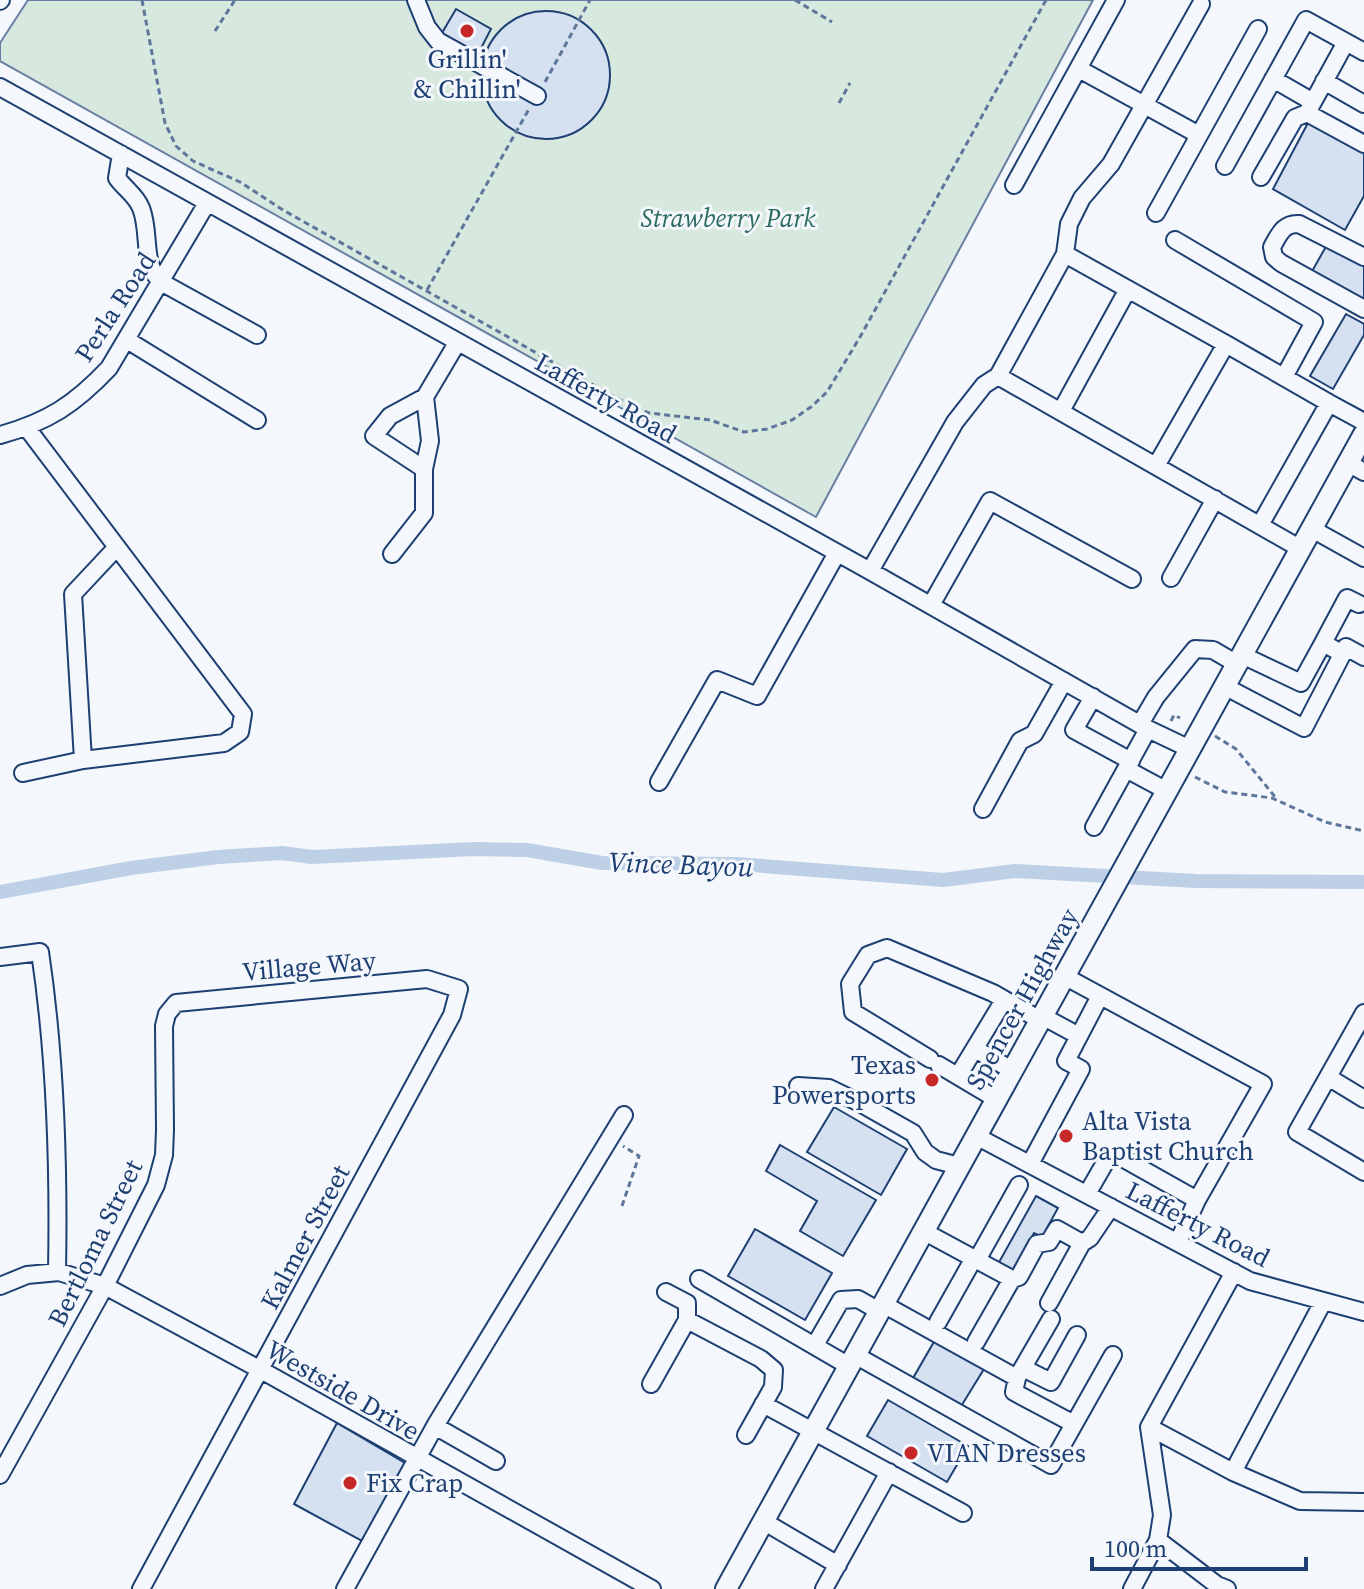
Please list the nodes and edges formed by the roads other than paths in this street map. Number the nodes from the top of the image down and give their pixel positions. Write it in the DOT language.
graph roads {
  1 [pos="416,0"];
  2 [pos="1116,0"];
  3 [pos="1201,4"];
  4 [pos="1258,29"];
  5 [pos="1364,31"];
  6 [pos="1355,47"];
  7 [pos="1079,69"];
  8 [pos="1273,79"];
  9 [pos="1324,81"];
  10 [pos="0,87"];
  11 [pos="537,96"];
  12 [pos="1364,104"];
  13 [pos="1144,105"];
  14 [pos="1310,107"];
  15 [pos="1199,135"];
  16 [pos="1362,139"];
  17 [pos="121,154"];
  18 [pos="1225,166"];
  19 [pos="1261,177"];
  20 [pos="1014,185"];
  21 [pos="207,203"];
  22 [pos="1156,213"];
  23 [pos="1175,240"];
  24 [pos="1065,254"];
  25 [pos="1364,257"];
  26 [pos="161,282"];
  27 [pos="1128,289"];
  28 [pos="1364,309"];
  29 [pos="257,335"];
  30 [pos="127,340"];
  31 [pos="457,343"];
  32 [pos="1226,344"];
  33 [pos="998,376"];
  34 [pos="1284,377"];
  35 [pos="425,397"];
  36 [pos="1329,403"];
  37 [pos="1061,411"];
  38 [pos="257,420"];
  39 [pos="1364,422"];
  40 [pos="27,428"];
  41 [pos="1364,434"];
  42 [pos="0,435"];
  43 [pos="1156,466"];
  44 [pos="1356,468"];
  45 [pos="424,469"];
  46 [pos="1215,499"];
  47 [pos="1260,525"];
  48 [pos="1312,529"];
  49 [pos="117,547"];
  50 [pos="1301,549"];
  51 [pos="837,553"];
  52 [pos="392,554"];
  53 [pos="1364,558"];
  54 [pos="870,571"];
  55 [pos="1171,578"];
  56 [pos="1132,579"];
  57 [pos="1359,604"];
  58 [pos="931,605"];
  59 [pos="1323,643"];
  60 [pos="1343,654"];
  61 [pos="1364,657"];
  62 [pos="1240,659"];
  63 [pos="1064,681"];
  64 [pos="1224,686"];
  65 [pos="1093,697"];
  66 [pos="1144,726"];
  67 [pos="1190,749"];
  68 [pos="83,760"];
  69 [pos="1128,765"];
  70 [pos="23,773"];
  71 [pos="659,782"];
  72 [pos="1167,791"];
  73 [pos="983,809"];
  74 [pos="1094,827"];
  75 [pos="0,957"];
  76 [pos="1064,976"];
  77 [pos="459,989"];
  78 [pos="1100,996"];
  79 [pos="1004,1000"];
  80 [pos="1364,1013"];
  81 [pos="167,1014"];
  82 [pos="1041,1018"];
  83 [pos="1079,1036"];
  84 [pos="975,1049"];
  85 [pos="1012,1070"];
  86 [pos="958,1076"];
  87 [pos="1328,1077"];
  88 [pos="798,1086"];
  89 [pos="996,1099"];
  90 [pos="1364,1099"];
  91 [pos="624,1115"];
  92 [pos="976,1136"];
  93 [pos="1030,1164"];
  94 [pos="959,1166"];
  95 [pos="1364,1172"];
  96 [pos="1019,1185"];
  97 [pos="1087,1194"];
  98 [pos="1197,1200"];
  99 [pos="1111,1207"];
  100 [pos="923,1231"];
  101 [pos="1178,1242"];
  102 [pos="1082,1243"];
  103 [pos="975,1259"];
  104 [pos="57,1272"];
  105 [pos="1234,1272"];
  106 [pos="699,1279"];
  107 [pos="1012,1279"];
  108 [pos="0,1286"];
  109 [pos="105,1286"];
  110 [pos="666,1292"];
  111 [pos="1323,1302"];
  112 [pos="881,1307"];
  113 [pos="1364,1312"];
  114 [pos="687,1320"];
  115 [pos="938,1322"];
  116 [pos="1077,1335"];
  117 [pos="976,1342"];
  118 [pos="815,1345"];
  119 [pos="1113,1355"];
  120 [pos="852,1360"];
  121 [pos="261,1370"];
  122 [pos="1020,1373"];
  123 [pos="651,1384"];
  124 [pos="763,1404"];
  125 [pos="1074,1424"];
  126 [pos="435,1426"];
  127 [pos="1149,1427"];
  128 [pos="812,1432"];
  129 [pos="746,1435"];
  130 [pos="417,1460"];
  131 [pos="496,1461"];
  132 [pos="889,1472"];
  133 [pos="1233,1472"];
  134 [pos="0,1475"];
  135 [pos="1364,1502"];
  136 [pos="963,1513"];
  137 [pos="763,1521"];
  138 [pos="1158,1540"];
  139 [pos="838,1565"];
  140 [pos="141,1589"];
  141 [pos="345,1589"];
  142 [pos="652,1589"];
  143 [pos="726,1589"];
  144 [pos="824,1589"];
  145 [pos="1132,1589"];
  146 [pos="1227,1589"];
  1 -- 11 [label="street"];
  2 -- 7 [label="street"];
  3 -- 13 [label="street"];
  4 -- 15 [label="street"];
  5 -- 6 [label="street"];
  6 -- 8 [label="street"];
  6 -- 9 [label="street"];
  7 -- 13 [label="street"];
  7 -- 20 [label="street"];
  8 -- 14 [label="street"];
  8 -- 18 [label="street"];
  9 -- 12 [label="street"];
  9 -- 14 [label="street"];
  10 -- 17 [label="street, Lafferty Road"];
  13 -- 15 [label="street"];
  13 -- 24 [label="street"];
  14 -- 16 [label="street"];
  14 -- 19 [label="street"];
  15 -- 22 [label="street"];
  17 -- 21 [label="street, Lafferty Road"];
  17 -- 26 [label="street"];
  21 -- 26 [label="street, Perla Road"];
  21 -- 31 [label="street, Lafferty Road"];
  23 -- 34 [label="street"];
  24 -- 27 [label="street"];
  24 -- 33 [label="street"];
  25 -- 28 [label="street"];
  26 -- 29 [label="street"];
  26 -- 30 [label="street, Perla Road"];
  27 -- 32 [label="street"];
  27 -- 37 [label="street"];
  30 -- 38 [label="street"];
  30 -- 40 [label="street, Perla Road"];
  31 -- 35 [label="street"];
  31 -- 51 [label="street, Lafferty Road"];
  32 -- 34 [label="street"];
  32 -- 43 [label="street"];
  33 -- 37 [label="street"];
  33 -- 54 [label="street"];
  34 -- 36 [label="street"];
  35 -- 45 [label="street"];
  35 -- 45 [label="street"];
  36 -- 39 [label="street"];
  36 -- 47 [label="street"];
  37 -- 43 [label="street"];
  40 -- 42 [label="street, Perla Road"];
  40 -- 49 [label="street"];
  41 -- 44 [label="main road, Spencer Highway"];
  43 -- 46 [label="street"];
  44 -- 48 [label="main road, Spencer Highway"];
  45 -- 52 [label="street"];
  46 -- 47 [label="street"];
  46 -- 55 [label="street"];
  47 -- 50 [label="street"];
  48 -- 50 [label="main road, Spencer Highway"];
  48 -- 53 [label="street"];
  49 -- 68 [label="street"];
  49 -- 68 [label="street"];
  50 -- 62 [label="main road, Spencer Highway"];
  51 -- 54 [label="street, Lafferty Road"];
  51 -- 71 [label="street"];
  54 -- 58 [label="street, Lafferty Road"];
  56 -- 58 [label="street"];
  57 -- 59 [label="street"];
  58 -- 63 [label="street, Lafferty Road"];
  59 -- 60 [label="street"];
  59 -- 62 [label="street"];
  60 -- 61 [label="street"];
  60 -- 64 [label="street"];
  62 -- 64 [label="main road, Spencer Highway"];
  62 -- 66 [label="street"];
  63 -- 65 [label="street, Lafferty Road"];
  63 -- 73 [label="street"];
  64 -- 67 [label="main road, Spencer Highway"];
  65 -- 66 [label="street, Lafferty Road"];
  65 -- 69 [label="street"];
  66 -- 67 [label="street, Lafferty Road"];
  66 -- 69 [label="street"];
  67 -- 72 [label="main road, Spencer Highway"];
  68 -- 70 [label="street"];
  69 -- 72 [label="street"];
  69 -- 74 [label="street"];
  72 -- 76 [label="main road, Spencer Highway"];
  75 -- 104 [label="street"];
  76 -- 78 [label="street"];
  76 -- 82 [label="main road, Spencer Highway"];
  77 -- 81 [label="street, Village Way"];
  77 -- 121 [label="street, Kalmer Street"];
  78 -- 83 [label="street"];
  78 -- 98 [label="street"];
  79 -- 82 [label="street"];
  79 -- 84 [label="street"];
  79 -- 86 [label="street"];
  80 -- 87 [label="street"];
  81 -- 109 [label="street, Bertloma Street"];
  82 -- 83 [label="street"];
  82 -- 85 [label="main road, Spencer Highway"];
  83 -- 93 [label="street"];
  84 -- 85 [label="street"];
  84 -- 86 [label="street"];
  85 -- 89 [label="main road, Spencer Highway"];
  86 -- 89 [label="street"];
  87 -- 90 [label="street"];
  87 -- 95 [label="street"];
  88 -- 94 [label="street"];
  89 -- 92 [label="main road, Spencer Highway"];
  91 -- 126 [label="street"];
  92 -- 93 [label="street, Lafferty Road"];
  92 -- 94 [label="main road, Spencer Highway"];
  93 -- 97 [label="street, Lafferty Road"];
  94 -- 100 [label="main road, Spencer Highway"];
  96 -- 103 [label="street"];
  97 -- 98 [label="street"];
  97 -- 99 [label="street, Lafferty Road"];
  98 -- 101 [label="street"];
  99 -- 101 [label="street, Lafferty Road"];
  99 -- 102 [label="street"];
  100 -- 103 [label="street"];
  100 -- 112 [label="main road, Spencer Highway"];
  101 -- 105 [label="street, Lafferty Road"];
  102 -- 107 [label="street"];
  102 -- 122 [label="street"];
  103 -- 107 [label="street"];
  103 -- 115 [label="street"];
  104 -- 108 [label="street, Westside Drive"];
  104 -- 109 [label="street, Westside Drive"];
  105 -- 111 [label="street, Lafferty Road"];
  105 -- 127 [label="street"];
  106 -- 118 [label="street"];
  107 -- 117 [label="street"];
  109 -- 121 [label="street, Westside Drive"];
  109 -- 134 [label="street, Bertloma Street"];
  110 -- 114 [label="street"];
  111 -- 113 [label="street, Lafferty Road"];
  111 -- 133 [label="street"];
  112 -- 118 [label="street"];
  112 -- 120 [label="main road, Spencer Highway"];
  112 -- 122 [label="street"];
  114 -- 123 [label="street"];
  114 -- 124 [label="street"];
  116 -- 122 [label="street"];
  118 -- 120 [label="street"];
  119 -- 125 [label="street"];
  120 -- 125 [label="street"];
  120 -- 128 [label="main road, Spencer Highway"];
  121 -- 130 [label="street, Westside Drive"];
  121 -- 140 [label="street, Kalmer Street"];
  122 -- 125 [label="street"];
  124 -- 128 [label="street"];
  124 -- 129 [label="street"];
  126 -- 130 [label="street"];
  126 -- 131 [label="street"];
  127 -- 133 [label="street"];
  127 -- 138 [label="street"];
  128 -- 132 [label="street"];
  128 -- 137 [label="main road, Spencer Highway"];
  130 -- 141 [label="street"];
  130 -- 142 [label="street, Westside Drive"];
  132 -- 136 [label="street"];
  132 -- 139 [label="street"];
  133 -- 135 [label="street"];
  137 -- 139 [label="street"];
  137 -- 143 [label="main road, Spencer Highway"];
  138 -- 145 [label="street"];
  138 -- 146 [label="street"];
  139 -- 144 [label="street"];
}
